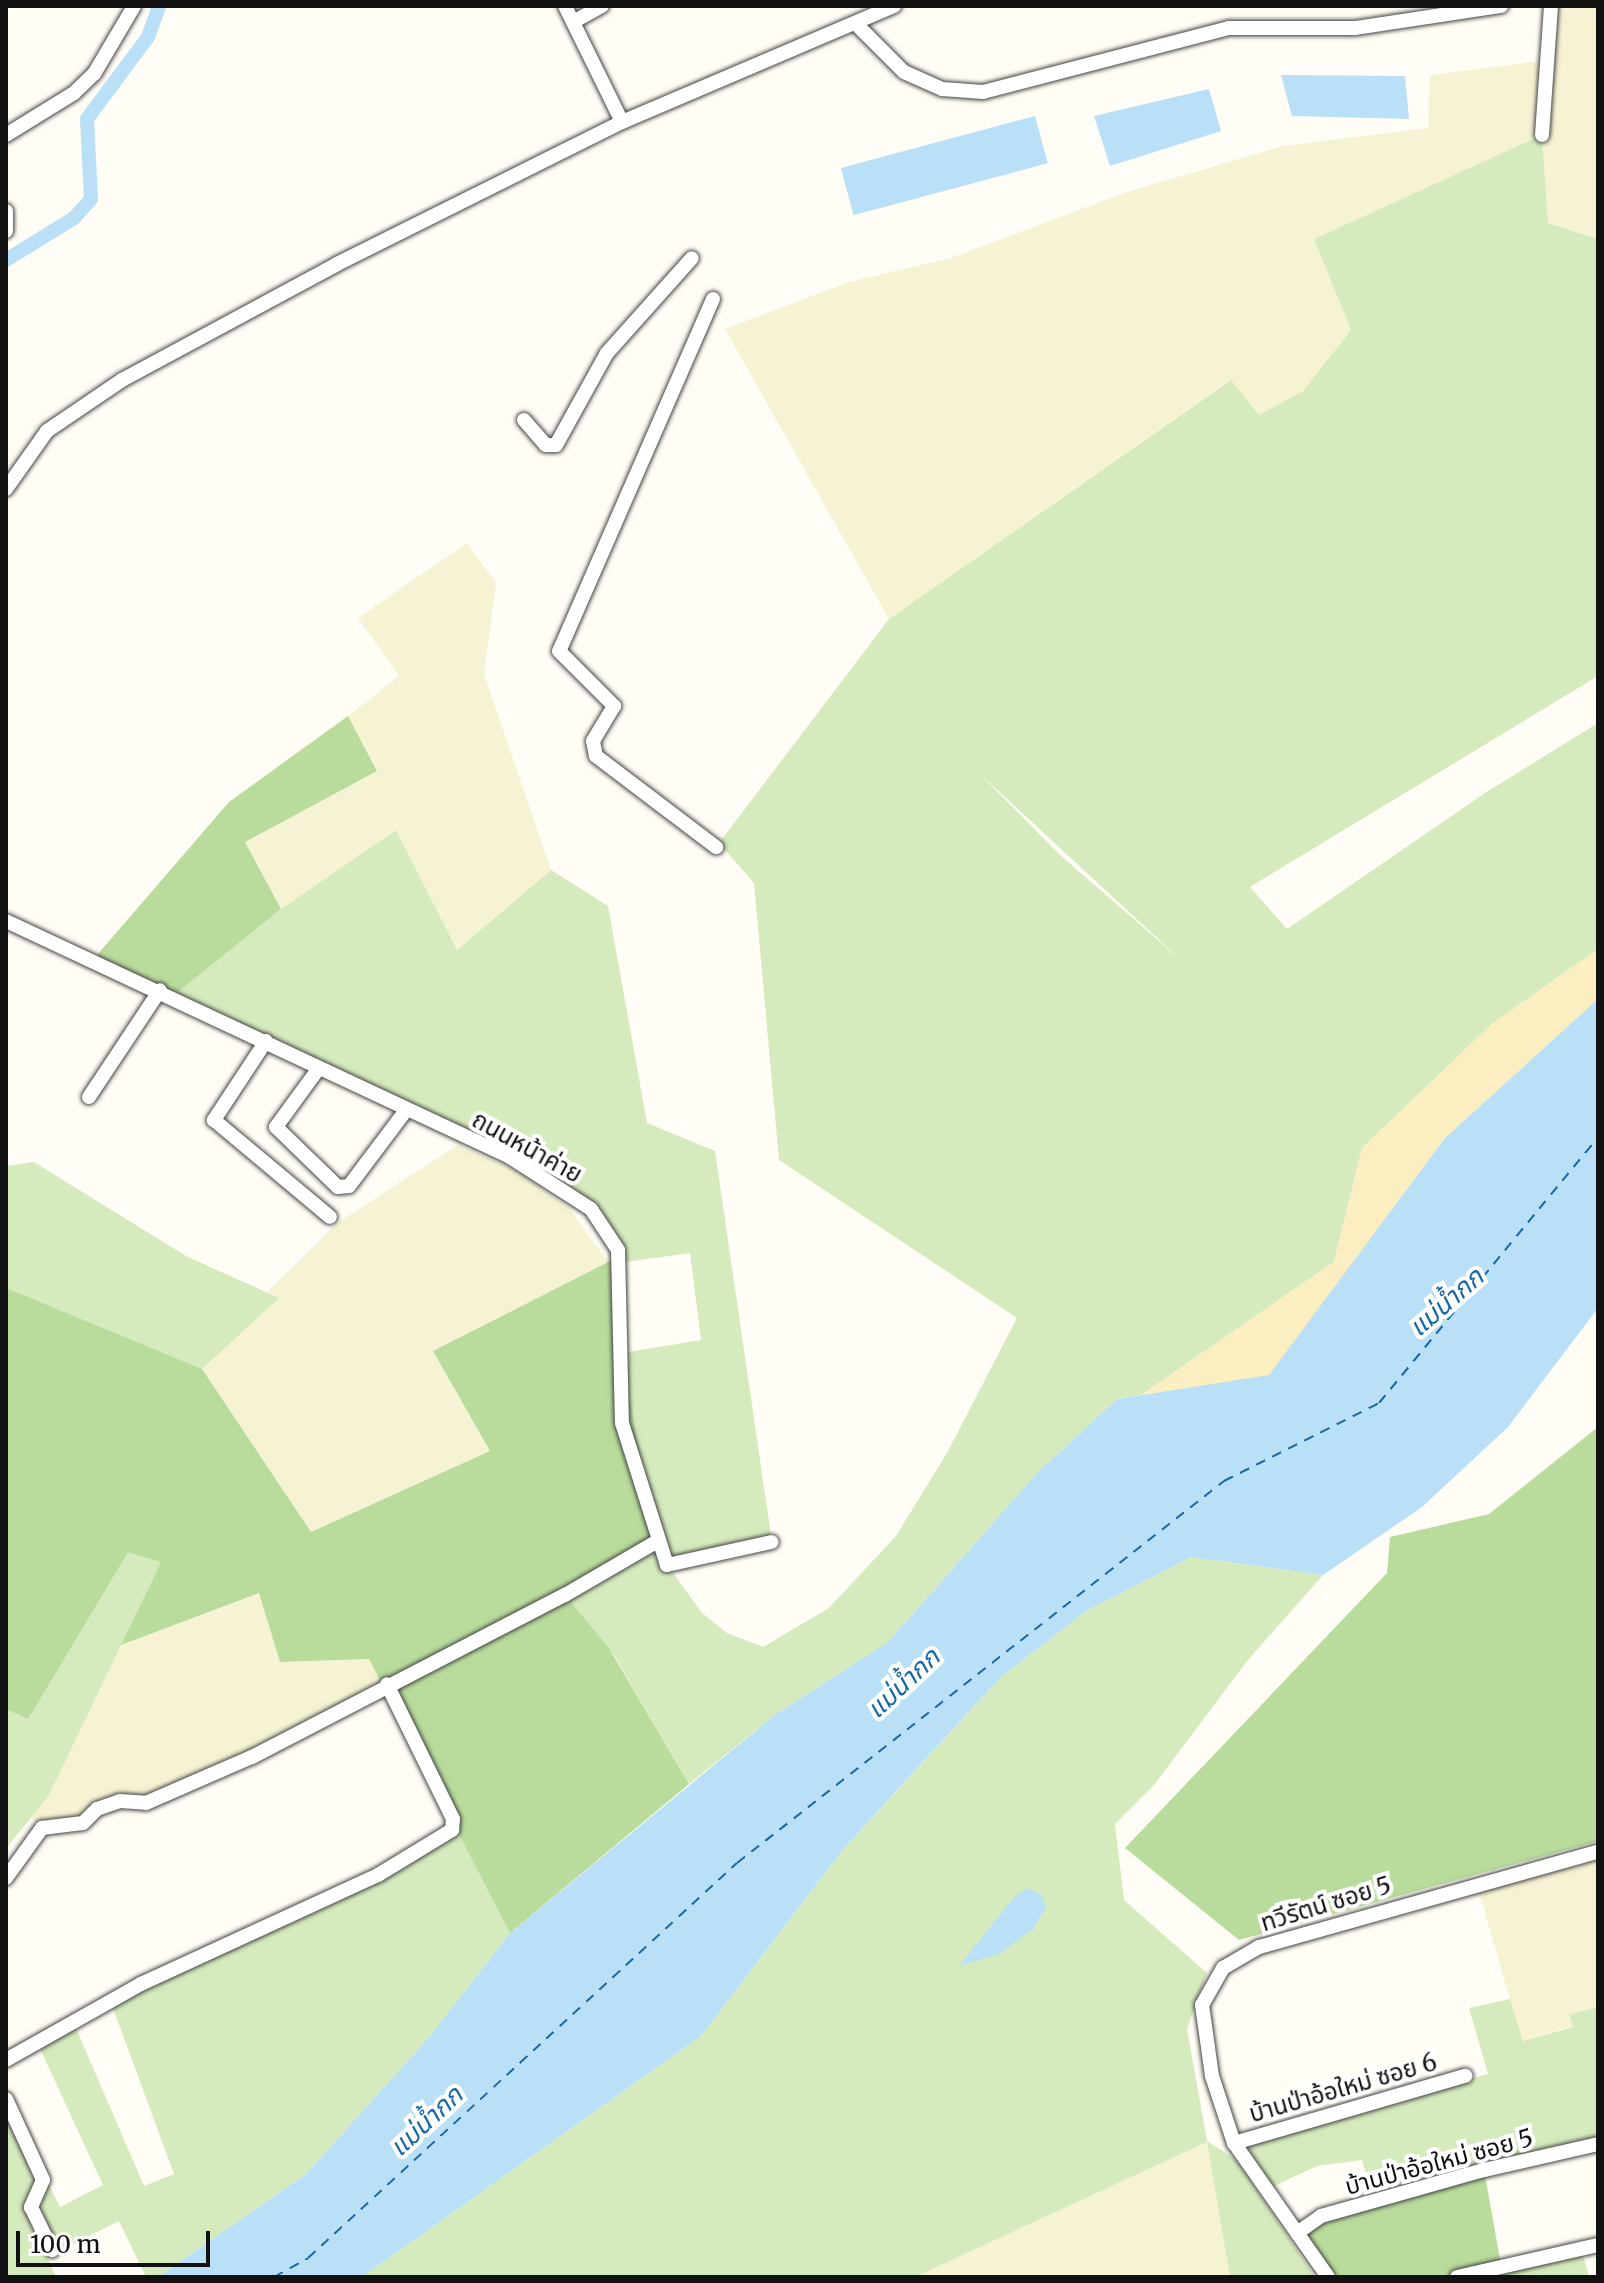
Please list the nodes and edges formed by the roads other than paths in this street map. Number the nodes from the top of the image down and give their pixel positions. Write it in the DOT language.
graph roads {
  1 [pos="134,6"];
  2 [pos="565,6"];
  3 [pos="602,6"];
  4 [pos="894,6"];
  5 [pos="1501,6"];
  6 [pos="1551,6"];
  7 [pos="573,22"];
  8 [pos="856,24"];
  9 [pos="622,122"];
  10 [pos="6,135"];
  11 [pos="1542,135"];
  12 [pos="6,211"];
  13 [pos="6,231"];
  14 [pos="692,258"];
  15 [pos="713,299"];
  16 [pos="524,420"];
  17 [pos="6,489"];
  18 [pos="716,847"];
  19 [pos="6,921"];
  20 [pos="160,990"];
  21 [pos="266,1041"];
  22 [pos="319,1068"];
  23 [pos="89,1097"];
  24 [pos="407,1109"];
  25 [pos="330,1217"];
  26 [pos="656,1542"];
  27 [pos="772,1542"];
  28 [pos="387,1684"];
  29 [pos="1598,1852"];
  30 [pos="6,1878"];
  31 [pos="6,2060"];
  32 [pos="1465,2076"];
  33 [pos="6,2099"];
  34 [pos="1234,2143"];
  35 [pos="1598,2144"];
  36 [pos="1297,2233"];
  37 [pos="1598,2245"];
  38 [pos="52,2250"];
  39 [pos="1328,2277"];
  40 [pos="1457,2277"];
  1 -- 10 [label="street"];
  2 -- 7 [label="street"];
  3 -- 7 [label="street"];
  4 -- 8 [label="street"];
  5 -- 8 [label="street"];
  6 -- 11 [label="street"];
  7 -- 9 [label="street"];
  8 -- 9 [label="street"];
  9 -- 17 [label="street"];
  12 -- 13 [label="street"];
  14 -- 16 [label="street"];
  15 -- 18 [label="street"];
  19 -- 20 [label="street, ถนนหน้าค่าย"];
  20 -- 21 [label="street, ถนนหน้าค่าย"];
  20 -- 23 [label="street"];
  21 -- 22 [label="street, ถนนหน้าค่าย"];
  21 -- 25 [label="street"];
  22 -- 24 [label="street, ถนนหน้าค่าย"];
  22 -- 24 [label="street"];
  24 -- 26 [label="street, ถนนหน้าค่าย"];
  26 -- 27 [label="street"];
  26 -- 28 [label="street"];
  28 -- 30 [label="street"];
  28 -- 31 [label="street"];
  29 -- 34 [label="street, ทวีรัตน์ ซอย 5"];
  32 -- 34 [label="street, บ้านป่าอ้อใหม่ ซอย 6"];
  33 -- 38 [label="street"];
  34 -- 36 [label="street, ทวีรัตน์ ซอย 5"];
  35 -- 36 [label="street, บ้านป่าอ้อใหม่ ซอย 5"];
  36 -- 39 [label="street, ทวีรัตน์ ซอย 5"];
  37 -- 40 [label="street"];
}
